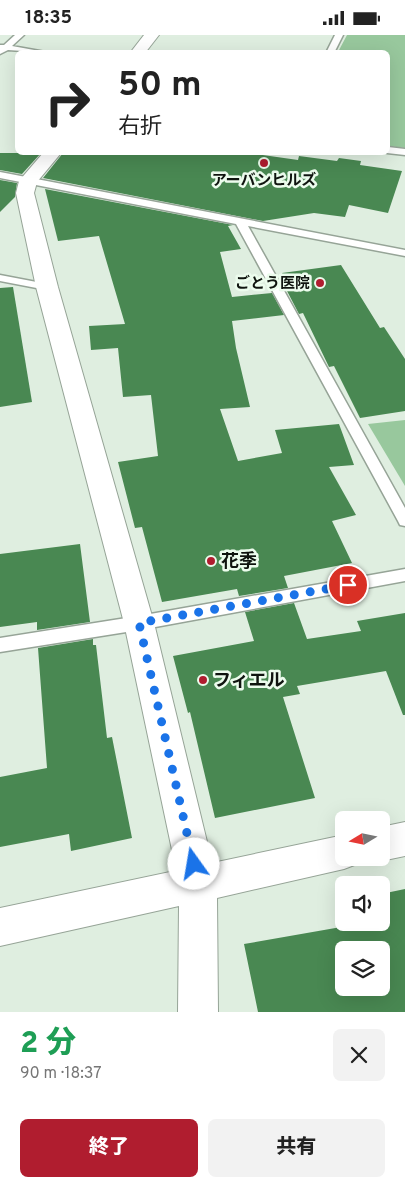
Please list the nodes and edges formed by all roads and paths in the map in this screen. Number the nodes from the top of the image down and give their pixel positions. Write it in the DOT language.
graph roads {
  1 [pos="20,35"];
  2 [pos="152,35"];
  3 [pos="339,35"];
  4 [pos="2,49"];
  5 [pos="15,50"];
  6 [pos="140,50"];
  7 [pos="332,50"];
  8 [pos="390,150"];
  9 [pos="405,152"];
  10 [pos="50,155"];
  11 [pos="0,175"];
  12 [pos="28,181"];
  13 [pos="239,220"];
  14 [pos="405,253"];
  15 [pos="0,278"];
  16 [pos="47,287"];
  17 [pos="405,521"];
  18 [pos="405,575"];
  19 [pos="139,623"];
  20 [pos="0,645"];
  21 [pos="405,839"];
  22 [pos="390,842"];
  23 [pos="335,854"];
  24 [pos="198,883"];
  25 [pos="0,927"];
  26 [pos="198,1012"];
  1 -- 4 [label="lane"];
  2 -- 6 [label="street"];
  3 -- 7 [label="lane"];
  4 -- 5 [label="lane"];
  8 -- 9 [label="lane"];
  10 -- 12 [label="street"];
  11 -- 12 [label="lane"];
  12 -- 13 [label="lane"];
  12 -- 16 [label="street"];
  13 -- 14 [label="lane"];
  13 -- 17 [label="lane"];
  15 -- 16 [label="lane"];
  16 -- 19 [label="street"];
  18 -- 19 [label="lane"];
  19 -- 20 [label="lane"];
  19 -- 24 [label="street"];
  21 -- 22 [label="street"];
  23 -- 24 [label="street"];
  24 -- 25 [label="street"];
  24 -- 26 [label="street"];
}
